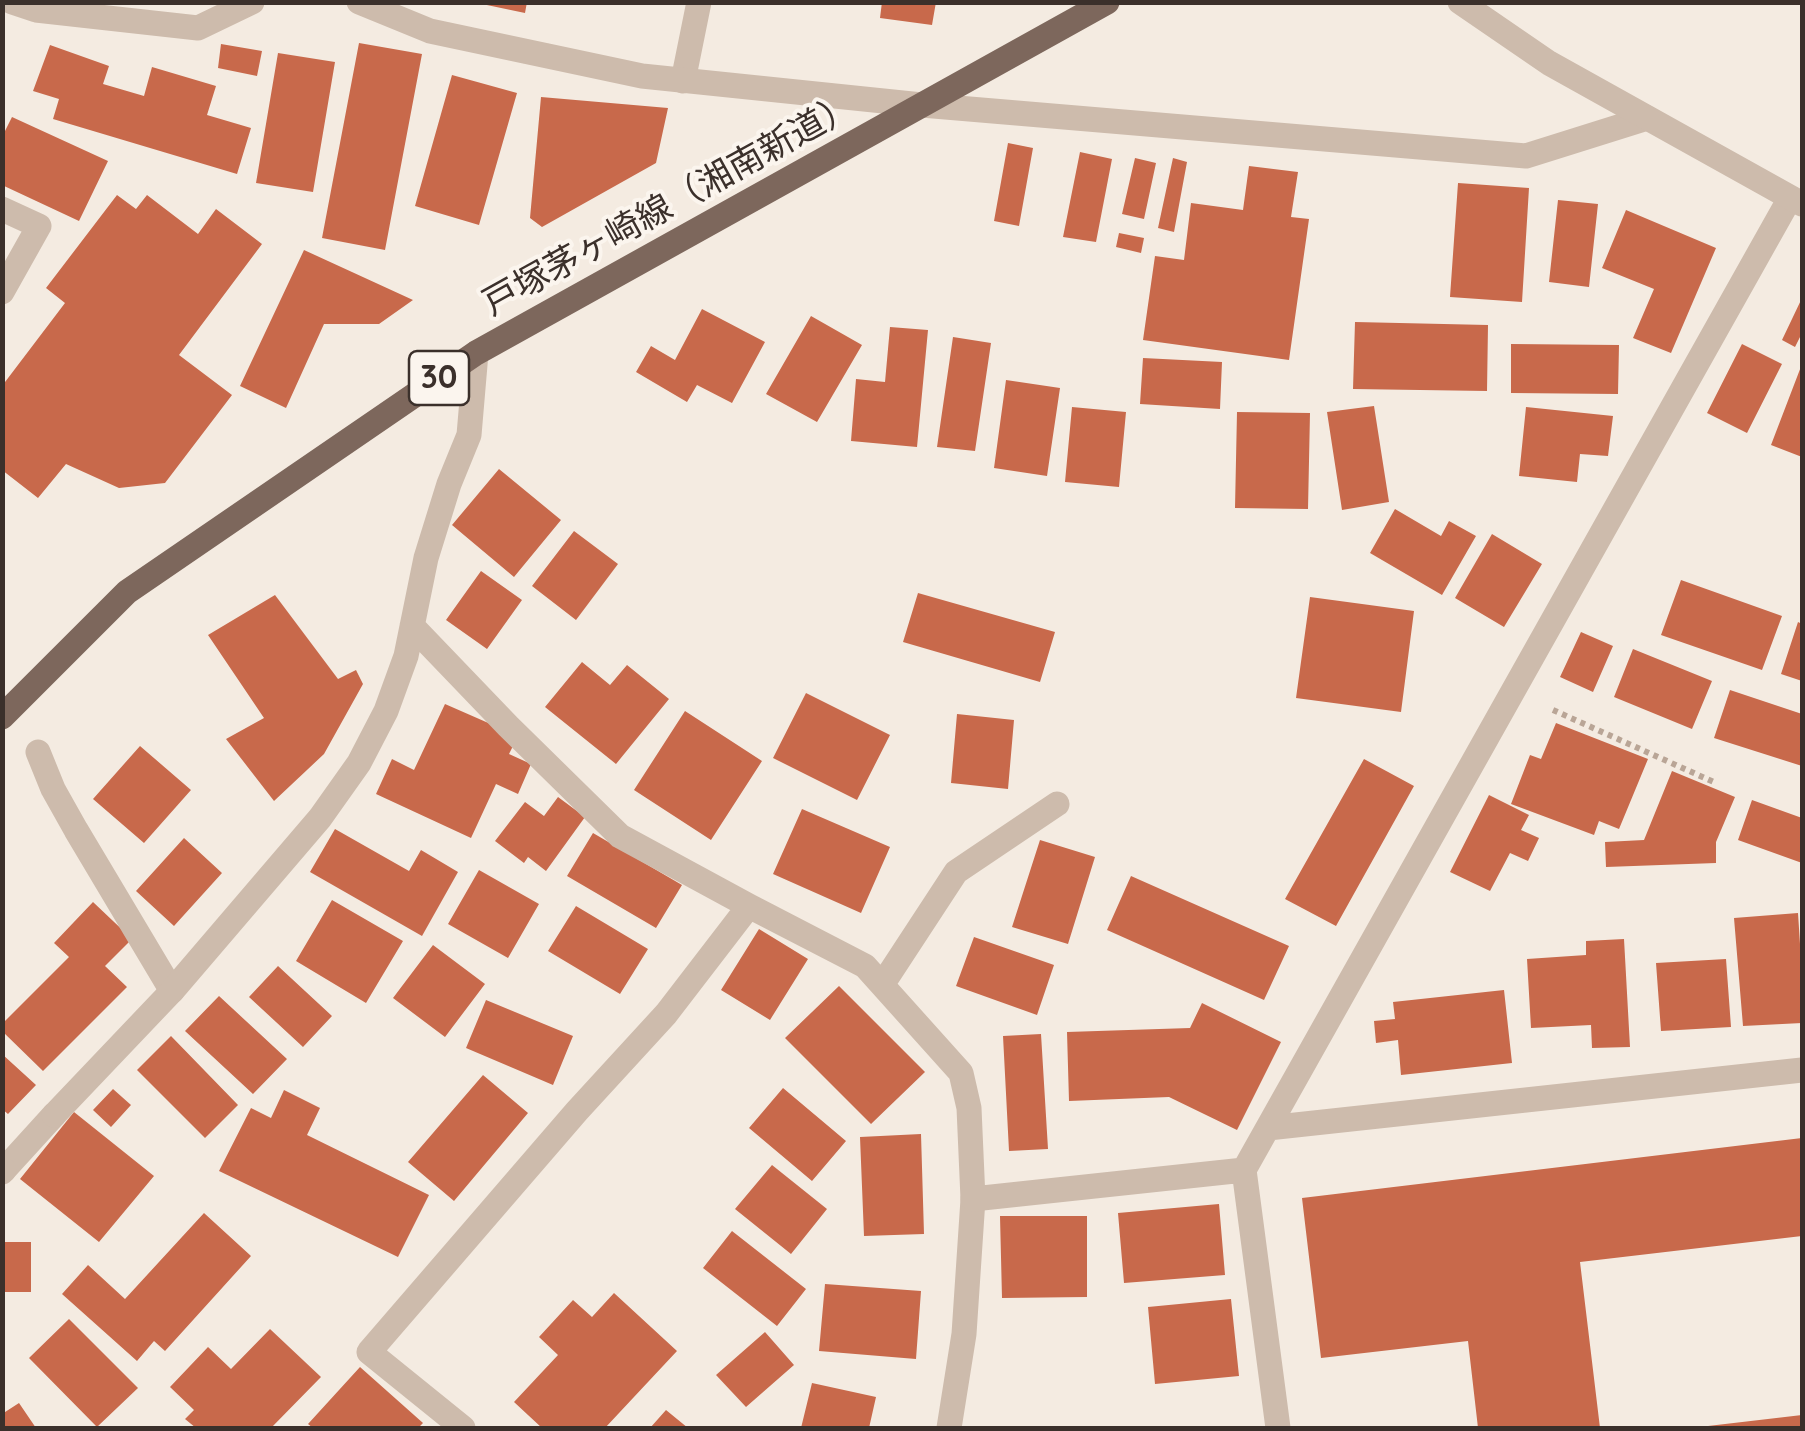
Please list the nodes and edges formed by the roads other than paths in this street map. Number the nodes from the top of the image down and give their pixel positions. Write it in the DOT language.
graph roads {
  1 [pos="12,2"];
  2 [pos="252,2"];
  3 [pos="359,2"];
  4 [pos="699,2"];
  5 [pos="1107,2"];
  6 [pos="1460,2"];
  7 [pos="683,80"];
  8 [pos="922,106"];
  9 [pos="1647,118"];
  10 [pos="1796,201"];
  11 [pos="2,209"];
  12 [pos="2,292"];
  13 [pos="476,353"];
  14 [pos="412,626"];
  15 [pos="4,713"];
  16 [pos="38,752"];
  17 [pos="1056,804"];
  18 [pos="749,906"];
  19 [pos="882,985"];
  20 [pos="172,991"];
  21 [pos="1802,1070"];
  22 [pos="1268,1128"];
  23 [pos="3,1170"];
  24 [pos="1244,1170"];
  25 [pos="973,1199"];
  26 [pos="463,1428"];
  27 [pos="948,1428"];
  28 [pos="1278,1428"];
  1 -- 2 [label="street"];
  3 -- 7 [label="street"];
  4 -- 7 [label="street"];
  5 -- 8 [label="main road, 戸塚茅ヶ崎線（湘南新道） / 30"];
  6 -- 9 [label="street"];
  7 -- 8 [label="street"];
  8 -- 9 [label="street"];
  8 -- 13 [label="main road, 戸塚茅ヶ崎線（湘南新道） / 30"];
  9 -- 10 [label="street"];
  10 -- 22 [label="street"];
  11 -- 12 [label="street"];
  13 -- 14 [label="street"];
  13 -- 15 [label="main road, 戸塚茅ヶ崎線（湘南新道） / 30"];
  14 -- 18 [label="street"];
  14 -- 20 [label="street"];
  16 -- 20 [label="street"];
  17 -- 19 [label="street"];
  18 -- 19 [label="street"];
  18 -- 26 [label="street"];
  19 -- 25 [label="street"];
  20 -- 23 [label="street"];
  21 -- 22 [label="street"];
  22 -- 24 [label="street"];
  24 -- 25 [label="street"];
  24 -- 28 [label="street"];
  25 -- 27 [label="street"];
}
